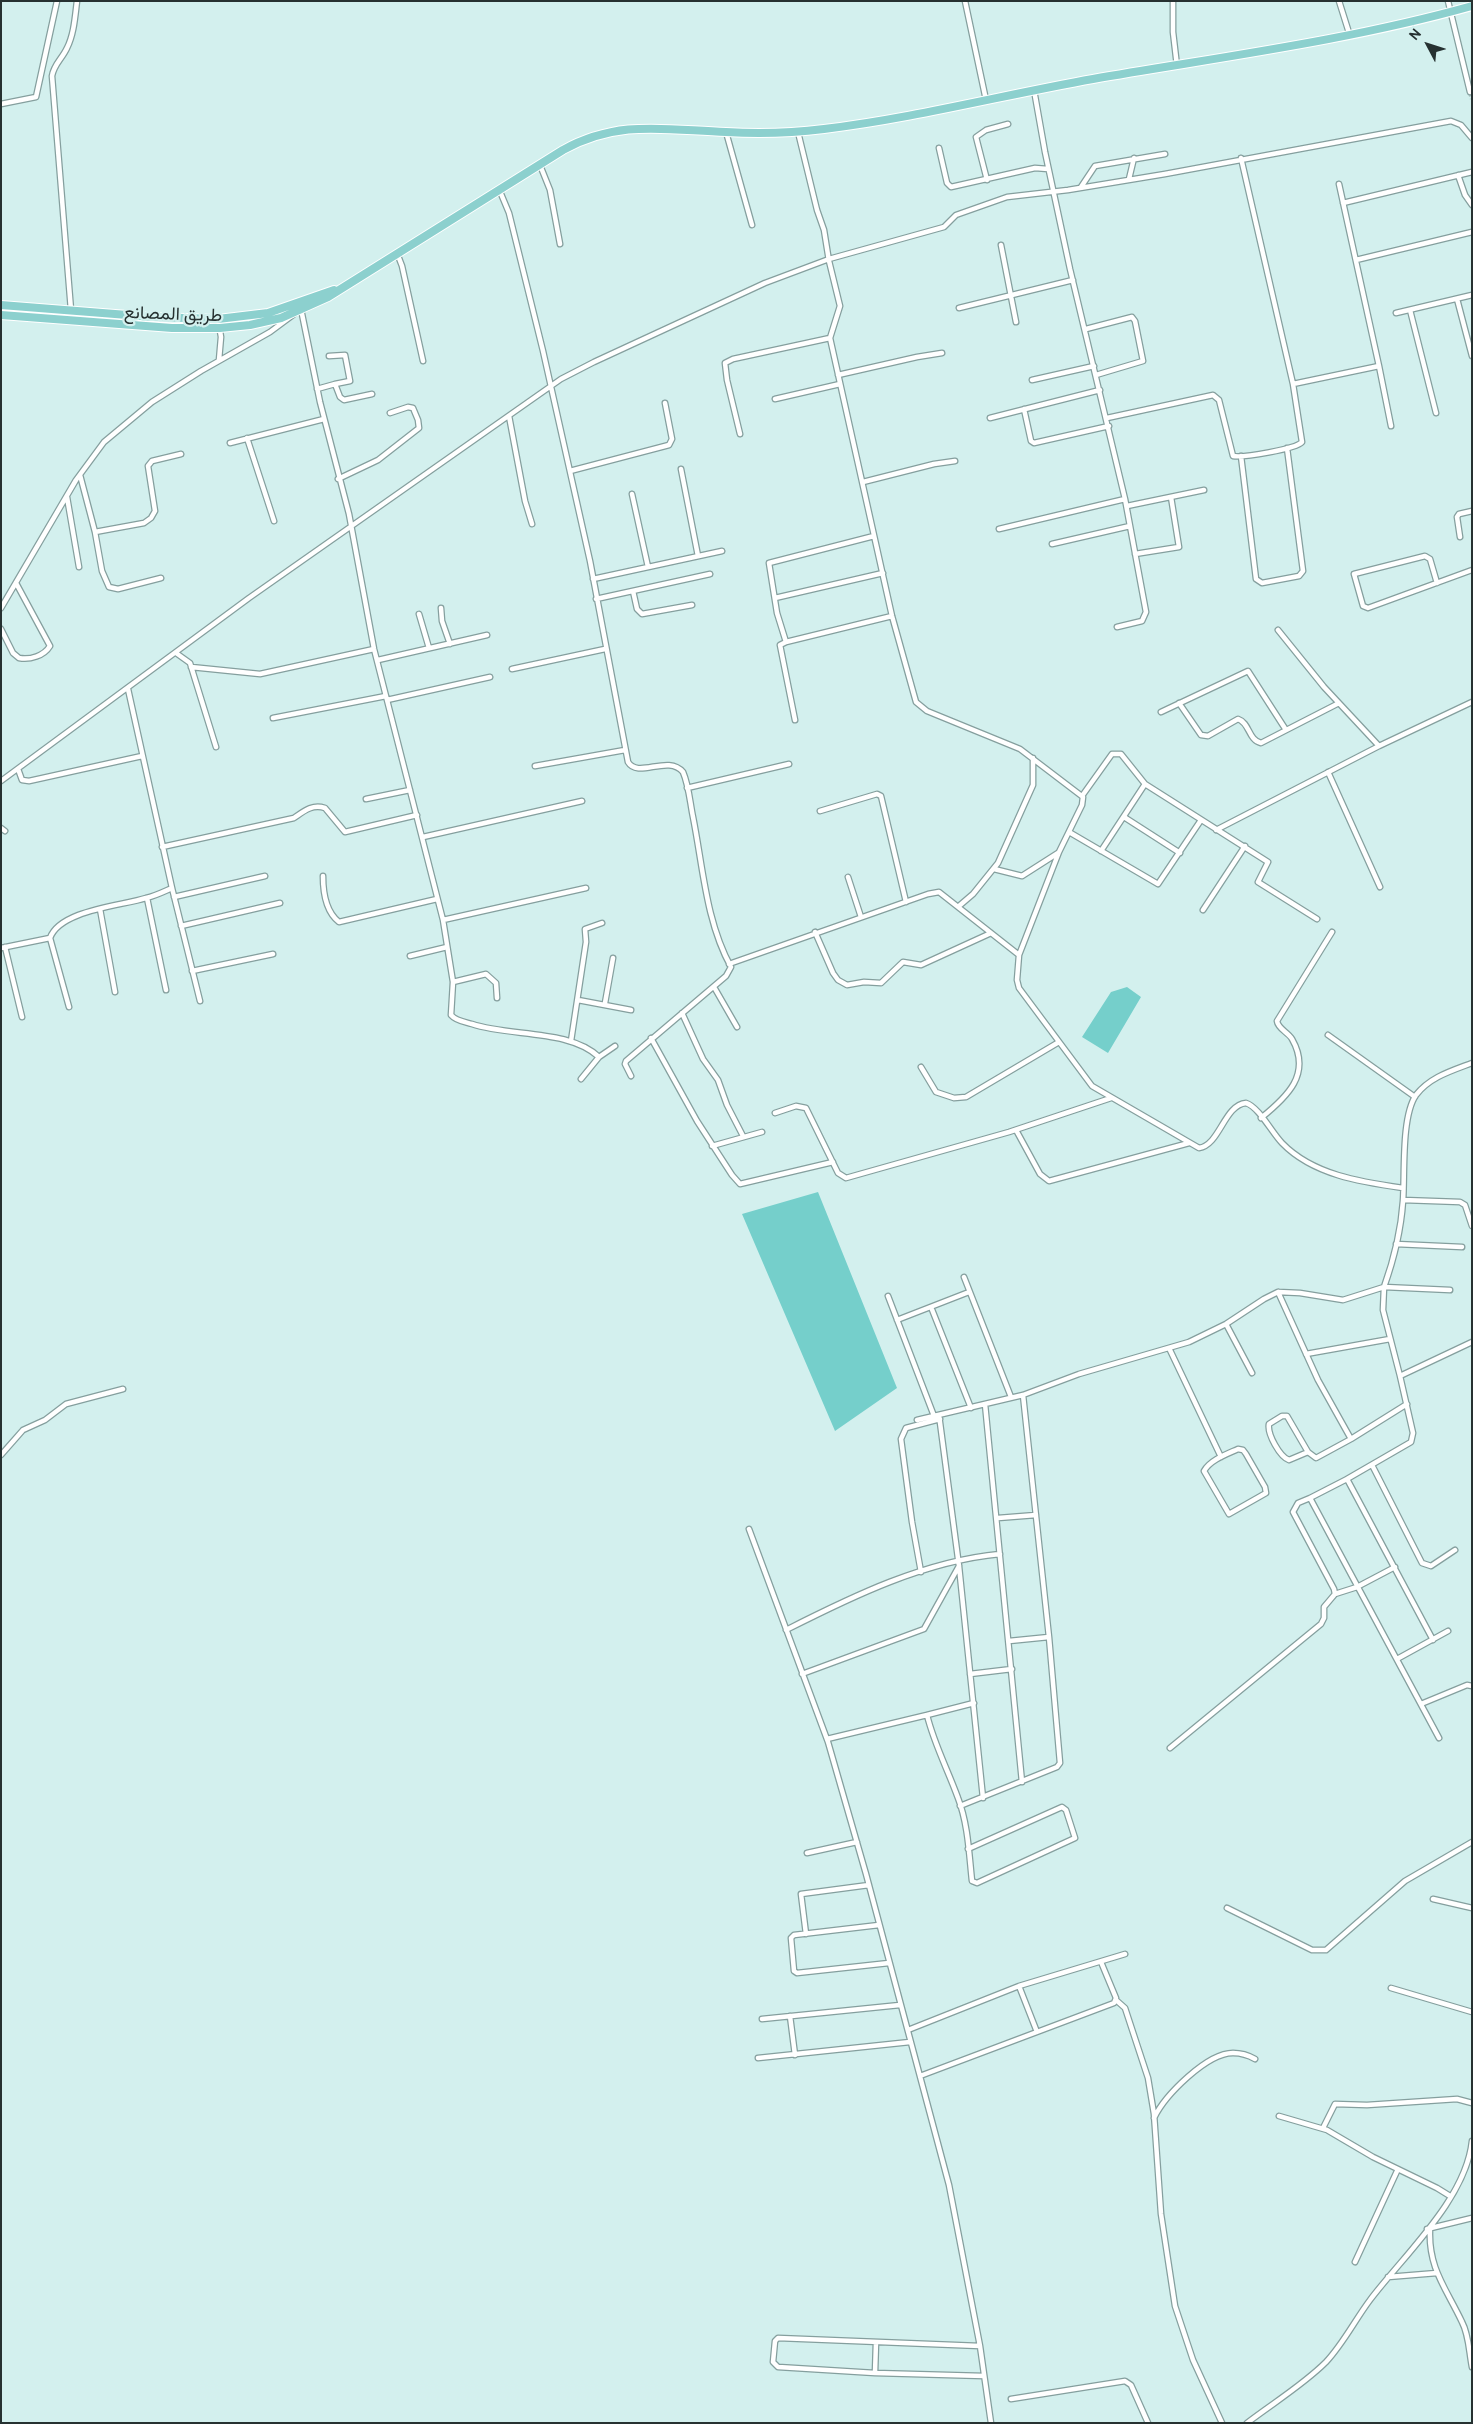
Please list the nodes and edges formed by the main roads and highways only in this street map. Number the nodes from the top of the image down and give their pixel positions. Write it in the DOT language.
graph roads {
  1 [pos="1472,6"];
  2 [pos="341,288"];
  3 [pos="1,305"];
  4 [pos="1,315"];
  1 -- 2 [label="main road"];
  2 -- 3 [label="main road, طريق المصانع"];
  2 -- 4 [label="main road, طريق المصانع"];
}
